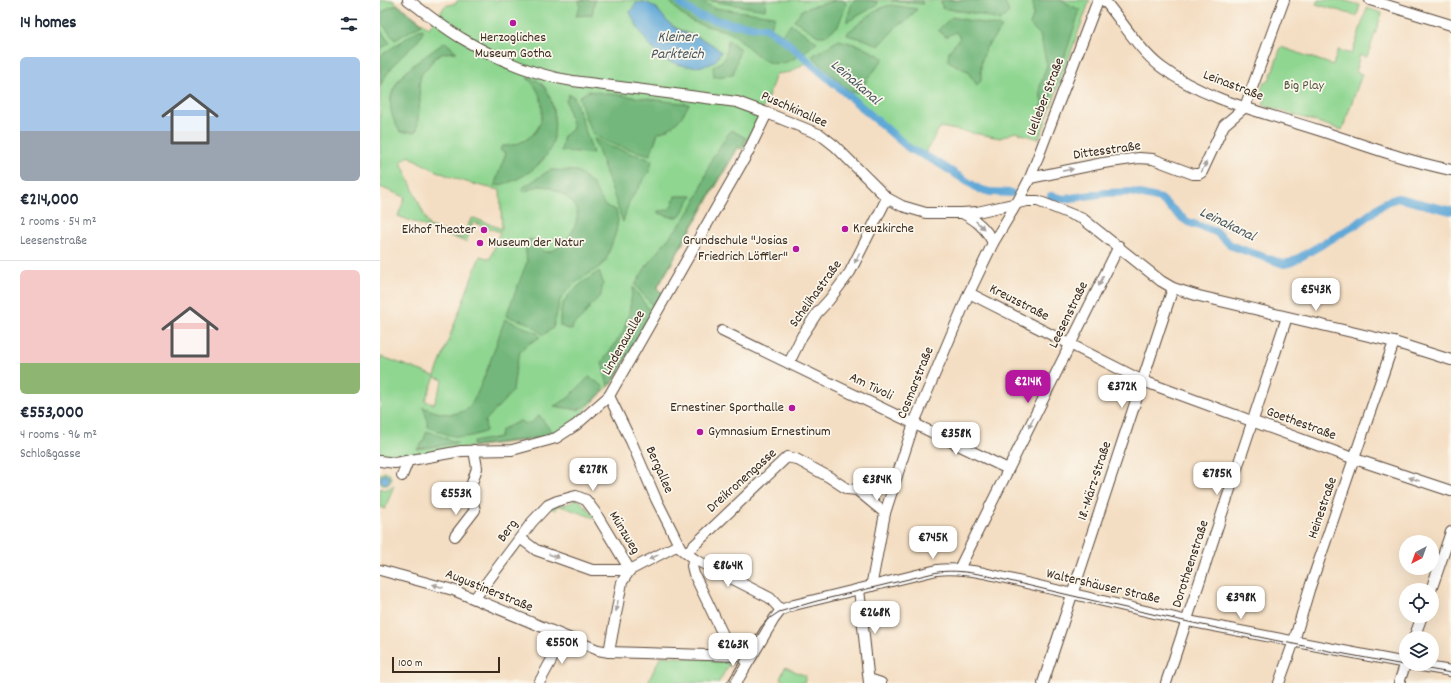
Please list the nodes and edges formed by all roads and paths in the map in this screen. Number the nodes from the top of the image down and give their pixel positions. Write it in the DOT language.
graph roads {
  1 [pos="408,0"];
  2 [pos="1098,0"];
  3 [pos="1104,0"];
  4 [pos="1284,0"];
  5 [pos="1370,0"];
  6 [pos="1400,4"];
  7 [pos="1451,25"];
  8 [pos="1245,107"];
  9 [pos="767,113"];
  10 [pos="1451,170"];
  11 [pos="1030,178"];
  12 [pos="887,198"];
  13 [pos="1017,203"];
  14 [pos="962,213"];
  15 [pos="993,243"];
  16 [pos="1118,246"];
  17 [pos="1174,288"];
  18 [pos="969,293"];
  19 [pos="1287,317"];
  20 [pos="722,330"];
  21 [pos="1394,342"];
  22 [pos="1070,345"];
  23 [pos="1451,360"];
  24 [pos="789,363"];
  25 [pos="1143,381"];
  26 [pos="609,396"];
  27 [pos="1253,421"];
  28 [pos="914,423"];
  29 [pos="474,450"];
  30 [pos="1355,459"];
  31 [pos="380,461"];
  32 [pos="408,461"];
  33 [pos="1008,469"];
  34 [pos="402,476"];
  35 [pos="1451,491"];
  36 [pos="576,496"];
  37 [pos="885,512"];
  38 [pos="1451,532"];
  39 [pos="455,536"];
  40 [pos="520,538"];
  41 [pos="678,545"];
  42 [pos="690,556"];
  43 [pos="959,569"];
  44 [pos="380,570"];
  45 [pos="630,570"];
  46 [pos="1433,583"];
  47 [pos="872,586"];
  48 [pos="859,589"];
  49 [pos="1072,595"];
  50 [pos="476,599"];
  51 [pos="781,610"];
  52 [pos="1188,621"];
  53 [pos="564,637"];
  54 [pos="1293,642"];
  55 [pos="727,643"];
  56 [pos="609,652"];
  57 [pos="748,661"];
  58 [pos="1399,662"];
  59 [pos="1439,669"];
  60 [pos="1403,671"];
  61 [pos="1451,671"];
  62 [pos="869,681"];
  63 [pos="539,683"];
  64 [pos="736,683"];
  65 [pos="881,683"];
  66 [pos="1043,683"];
  67 [pos="1166,683"];
  68 [pos="1279,683"];
  69 [pos="1399,683"];
  1 -- 9 [label="street, Puschkinallee"];
  2 -- 11 [label="street, Uelleber Straße"];
  3 -- 8 [label="street, Leinastraße"];
  4 -- 8 [label="street"];
  5 -- 6 [label="street"];
  6 -- 7 [label="street"];
  8 -- 10 [label="street, Leinastraße"];
  11 -- 8 [label="street, Dittesstraße, one-way"];
  9 -- 12 [label="street, Puschkinallee"];
  9 -- 26 [label="street, Lindenauallee"];
  11 -- 13 [label="street, Uelleber Straße"];
  12 -- 14 [label="street, Puschkinallee"];
  12 -- 24 [label="street, Schelihastraße, one-way"];
  13 -- 14 [label="street, Puschkinallee"];
  13 -- 15 [label="street, Cosmarstraße"];
  13 -- 16 [label="street, Puschkinallee"];
  14 -- 15 [label="street, one-way"];
  15 -- 18 [label="street, Cosmarstraße"];
  16 -- 17 [label="street, Puschkinallee"];
  16 -- 22 [label="street, Leesenstraße, one-way"];
  17 -- 19 [label="street, Puschkinallee"];
  17 -- 25 [label="street, 18.-März-Straße"];
  18 -- 22 [label="street, Kreuzstraße"];
  18 -- 28 [label="street, Cosmarstraße"];
  19 -- 21 [label="street, Puschkinallee"];
  19 -- 27 [label="street, Dorotheenstraße"];
  20 -- 24 [label="street, Am Tivoli"];
  21 -- 23 [label="street, Puschkinallee"];
  21 -- 30 [label="street, Heinestraße"];
  22 -- 25 [label="street, Kreuzstraße"];
  22 -- 33 [label="street, Leesenstraße, one-way"];
  24 -- 28 [label="street, Am Tivoli"];
  25 -- 27 [label="street, Goethestraße"];
  25 -- 49 [label="street, 18.-März-Straße"];
  26 -- 29 [label="street, Lindenauallee"];
  26 -- 41 [label="street, Bergallee"];
  27 -- 30 [label="street, Goethestraße"];
  27 -- 52 [label="street, Dorotheenstraße"];
  28 -- 33 [label="street, Am Tivoli"];
  28 -- 37 [label="street, Cosmarstraße"];
  29 -- 32 [label="street, Lindenauallee"];
  29 -- 39 [label="street"];
  35 -- 30 [label="street, Goethestraße, one-way"];
  30 -- 54 [label="street, Heinestraße"];
  31 -- 32 [label="street, Lindenauallee"];
  32 -- 34 [label="street"];
  33 -- 43 [label="street, Leesenstraße"];
  36 -- 40 [label="street, Berg"];
  36 -- 45 [label="street, Münzweg"];
  37 -- 42 [label="street, Dreikronengasse"];
  37 -- 47 [label="street, Cosmarstraße"];
  38 -- 46 [label="street"];
  40 -- 45 [label="street, one-way"];
  40 -- 50 [label="street, Berg"];
  41 -- 42 [label="street, Bergallee"];
  41 -- 45 [label="street, one-way"];
  42 -- 51 [label="street, Bergallee"];
  42 -- 55 [label="street"];
  43 -- 47 [label="street, Waltershäuser Straße"];
  43 -- 49 [label="street, Waltershäuser Straße"];
  50 -- 44 [label="street, Augustinerstraße, one-way"];
  45 -- 56 [label="street, one-way"];
  47 -- 48 [label="street, Waltershäuser Straße"];
  48 -- 51 [label="street, Waltershäuser Straße"];
  48 -- 62 [label="street"];
  49 -- 52 [label="street, Waltershäuser Straße"];
  49 -- 66 [label="street, 18.-März-Straße"];
  50 -- 53 [label="street, Augustinerstraße"];
  51 -- 57 [label="street"];
  52 -- 54 [label="street, Waltershäuser Straße"];
  52 -- 67 [label="street, Dorotheenstraße"];
  53 -- 56 [label="street, Augustinerstraße"];
  53 -- 63 [label="street"];
  54 -- 58 [label="street, Waltershäuser Straße"];
  54 -- 68 [label="street, Heinestraße"];
  56 -- 57 [label="street, Augustinerstraße"];
  57 -- 64 [label="street"];
  59 -- 61 [label="street"];
  60 -- 69 [label="street"];
  62 -- 65 [label="street"];
}
